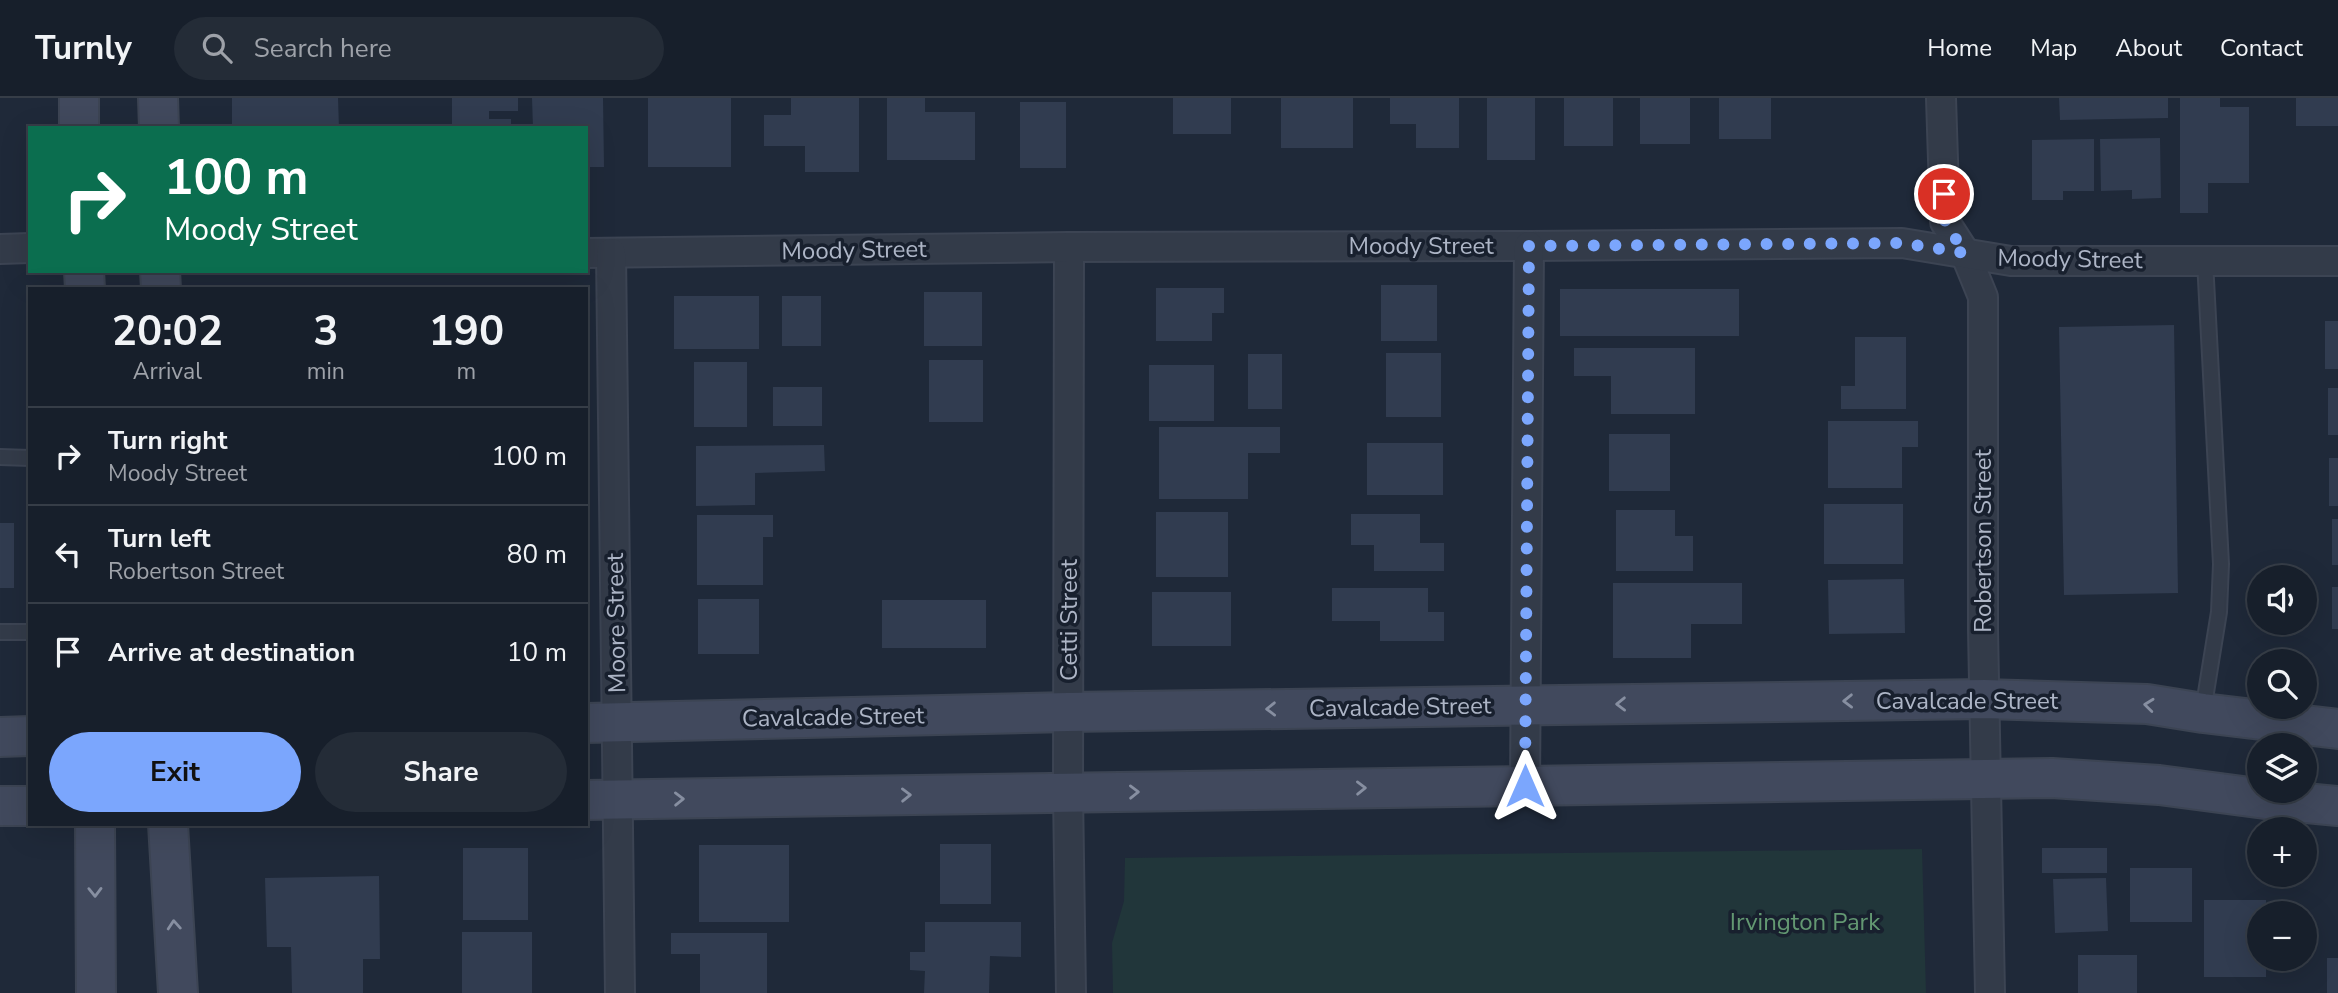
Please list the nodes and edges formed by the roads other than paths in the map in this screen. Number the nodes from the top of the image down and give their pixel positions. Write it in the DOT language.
graph roads {
  1 [pos="79,98"];
  2 [pos="158,98"];
  3 [pos="1941,98"];
  4 [pos="79,126"];
  5 [pos="159,126"];
  6 [pos="1529,246"];
  7 [pos="1069,247"];
  8 [pos="0,248"];
  9 [pos="28,248"];
  10 [pos="598,253"];
  11 [pos="1965,253"];
  12 [pos="2205,261"];
  13 [pos="2338,261"];
  14 [pos="0,457"];
  15 [pos="28,458"];
  16 [pos="0,632"];
  17 [pos="28,632"];
  18 [pos="1984,698"];
  19 [pos="1525,705"];
  20 [pos="1068,712"];
  21 [pos="2203,713"];
  22 [pos="602,723"];
  23 [pos="2338,729"];
  24 [pos="28,736"];
  25 [pos="0,737"];
  26 [pos="1986,778"];
  27 [pos="1525,786"];
  28 [pos="1068,793"];
  29 [pos="602,800"];
  30 [pos="0,806"];
  31 [pos="28,806"];
  32 [pos="2338,806"];
  33 [pos="95,826"];
  34 [pos="168,826"];
  35 [pos="96,993"];
  36 [pos="178,993"];
  37 [pos="620,993"];
  38 [pos="1071,993"];
  39 [pos="1990,993"];
  1 -- 4 [label="main road"];
  2 -- 5 [label="main road"];
  3 -- 11 [label="street, Robertson Street"];
  6 -- 7 [label="street, Moody Street"];
  6 -- 11 [label="street, Moody Street"];
  6 -- 19 [label="street"];
  7 -- 10 [label="street, Moody Street"];
  7 -- 20 [label="street, Cetti Street"];
  8 -- 9 [label="street"];
  10 -- 22 [label="street, Moore Street"];
  11 -- 12 [label="street, Moody Street"];
  11 -- 18 [label="street, Robertson Street"];
  12 -- 13 [label="street, Moody Street"];
  12 -- 21 [label="lane"];
  14 -- 15 [label="lane"];
  16 -- 17 [label="lane"];
  18 -- 19 [label="main road, Cavalcade Street, one-way"];
  21 -- 18 [label="main road, Cavalcade Street, one-way"];
  18 -- 26 [label="street, Robertson Street"];
  19 -- 20 [label="main road, Cavalcade Street, one-way"];
  19 -- 27 [label="street"];
  20 -- 22 [label="main road, Cavalcade Street"];
  20 -- 28 [label="street, Cetti Street"];
  21 -- 23 [label="main road, Cavalcade Street"];
  22 -- 29 [label="street, Moore Street"];
  24 -- 25 [label="main road"];
  26 -- 27 [label="main road"];
  26 -- 32 [label="main road"];
  26 -- 39 [label="street, Robertson Street"];
  28 -- 27 [label="main road, one-way"];
  29 -- 28 [label="main road, one-way"];
  28 -- 38 [label="street, Cetti Street"];
  29 -- 37 [label="street, Moore Street"];
  30 -- 31 [label="main road"];
  33 -- 35 [label="main road, one-way"];
  36 -- 34 [label="main road, one-way"];
}
